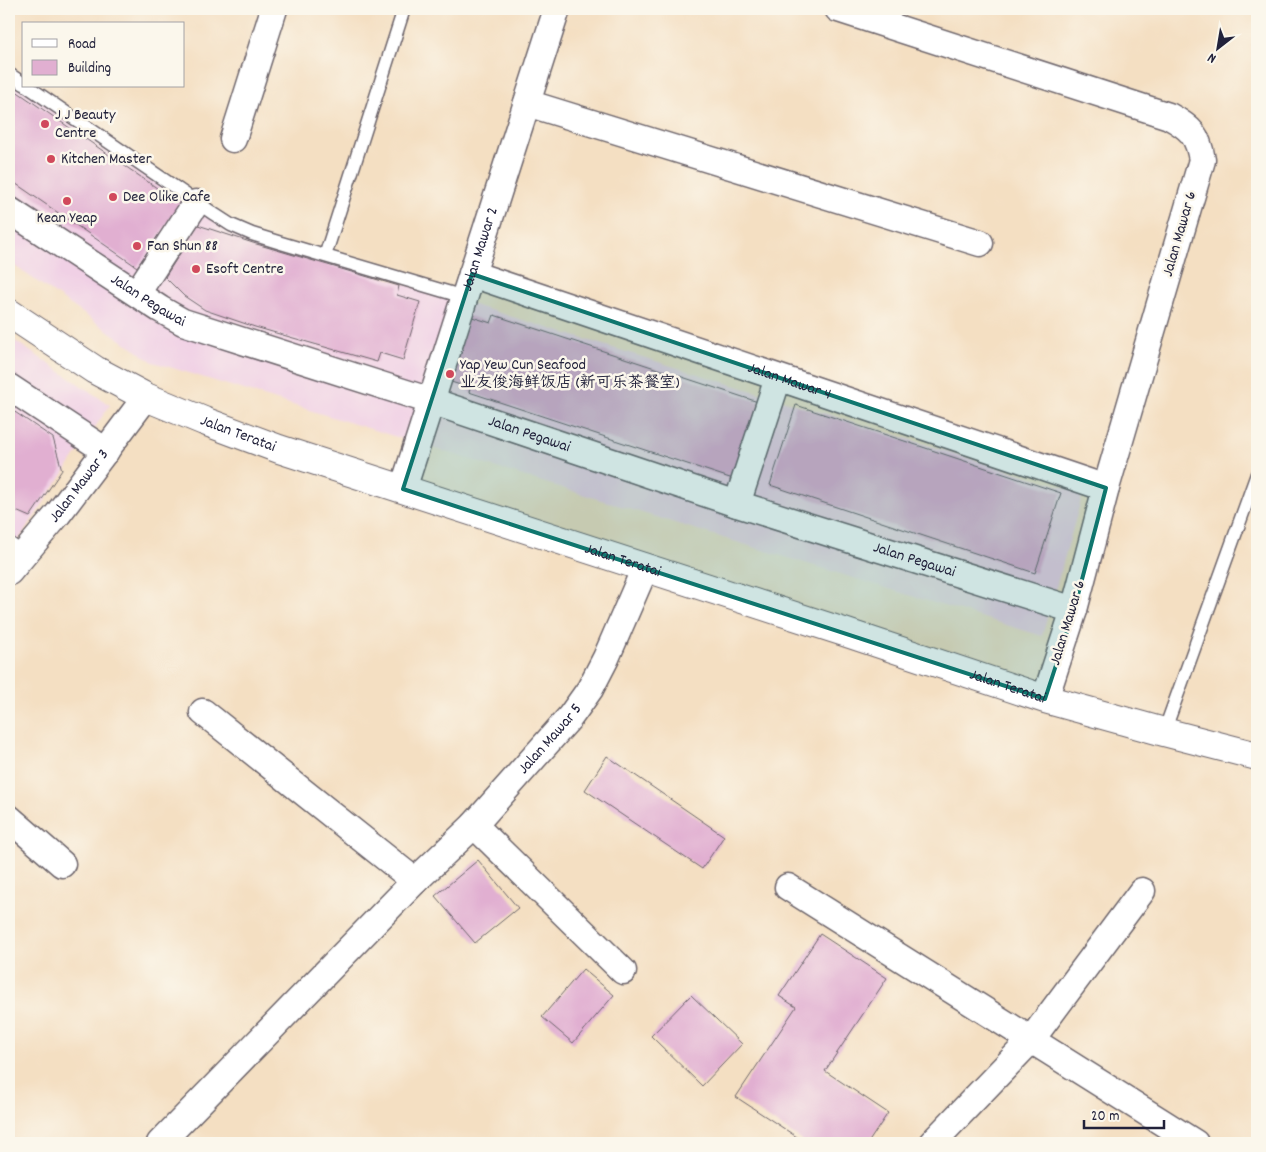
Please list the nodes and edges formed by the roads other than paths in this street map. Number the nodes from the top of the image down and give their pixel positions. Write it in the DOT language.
graph roads {
  1 [pos="274,9"];
  2 [pos="404,9"];
  3 [pos="557,9"];
  4 [pos="838,9"];
  5 [pos="9,74"];
  6 [pos="22,83"];
  7 [pos="30,88"];
  8 [pos="527,103"];
  9 [pos="233,139"];
  10 [pos="196,203"];
  11 [pos="9,210"];
  12 [pos="980,244"];
  13 [pos="325,256"];
  14 [pos="468,286"];
  15 [pos="137,293"];
  16 [pos="9,313"];
  17 [pos="778,378"];
  18 [pos="9,387"];
  19 [pos="146,397"];
  20 [pos="431,401"];
  21 [pos="106,451"];
  22 [pos="1257,474"];
  23 [pos="1106,488"];
  24 [pos="403,489"];
  25 [pos="737,504"];
  26 [pos="14,556"];
  27 [pos="645,568"];
  28 [pos="1074,610"];
  29 [pos="1045,699"];
  30 [pos="203,712"];
  31 [pos="1164,732"];
  32 [pos="1257,756"];
  33 [pos="9,818"];
  34 [pos="474,825"];
  35 [pos="62,864"];
  36 [pos="415,881"];
  37 [pos="788,887"];
  38 [pos="1142,891"];
  39 [pos="623,971"];
  40 [pos="1031,1040"];
  41 [pos="160,1143"];
  42 [pos="932,1143"];
  43 [pos="1194,1143"];
  1 -- 9 [label="street"];
  2 -- 13 [label="lane"];
  3 -- 8 [label="street, Jalan Mawar 2"];
  4 -- 23 [label="street, Jalan Mawar 6"];
  5 -- 6 [label="lane"];
  7 -- 10 [label="lane"];
  8 -- 12 [label="street"];
  8 -- 14 [label="street, Jalan Mawar 2"];
  10 -- 13 [label="lane"];
  10 -- 15 [label="street"];
  11 -- 15 [label="street, Jalan Pegawai"];
  13 -- 14 [label="lane"];
  14 -- 17 [label="street, Jalan Mawar 4"];
  14 -- 20 [label="street, Jalan Mawar 2"];
  15 -- 20 [label="street, Jalan Pegawai"];
  16 -- 19 [label="street, Jalan Teratai"];
  17 -- 23 [label="street, Jalan Mawar 4"];
  17 -- 25 [label="street"];
  18 -- 21 [label="street"];
  19 -- 21 [label="street, Jalan Mawar 3"];
  19 -- 24 [label="street, Jalan Teratai"];
  20 -- 24 [label="street, Jalan Mawar 2"];
  20 -- 25 [label="street, Jalan Pegawai"];
  21 -- 26 [label="street, Jalan Mawar 3"];
  22 -- 31 [label="lane"];
  23 -- 28 [label="street, Jalan Mawar 6"];
  24 -- 27 [label="street, Jalan Teratai"];
  25 -- 28 [label="street, Jalan Pegawai"];
  27 -- 29 [label="street, Jalan Teratai"];
  27 -- 34 [label="street, Jalan Mawar 5"];
  28 -- 29 [label="street, Jalan Mawar 6"];
  29 -- 31 [label="street, Jalan Teratai"];
  30 -- 36 [label="street"];
  31 -- 32 [label="street, Jalan Teratai"];
  33 -- 35 [label="street"];
  34 -- 36 [label="street, Jalan Mawar 5"];
  34 -- 39 [label="street"];
  36 -- 41 [label="street, Jalan Mawar 5"];
  37 -- 40 [label="street"];
  38 -- 40 [label="street"];
  40 -- 42 [label="street"];
  40 -- 43 [label="street"];
}
